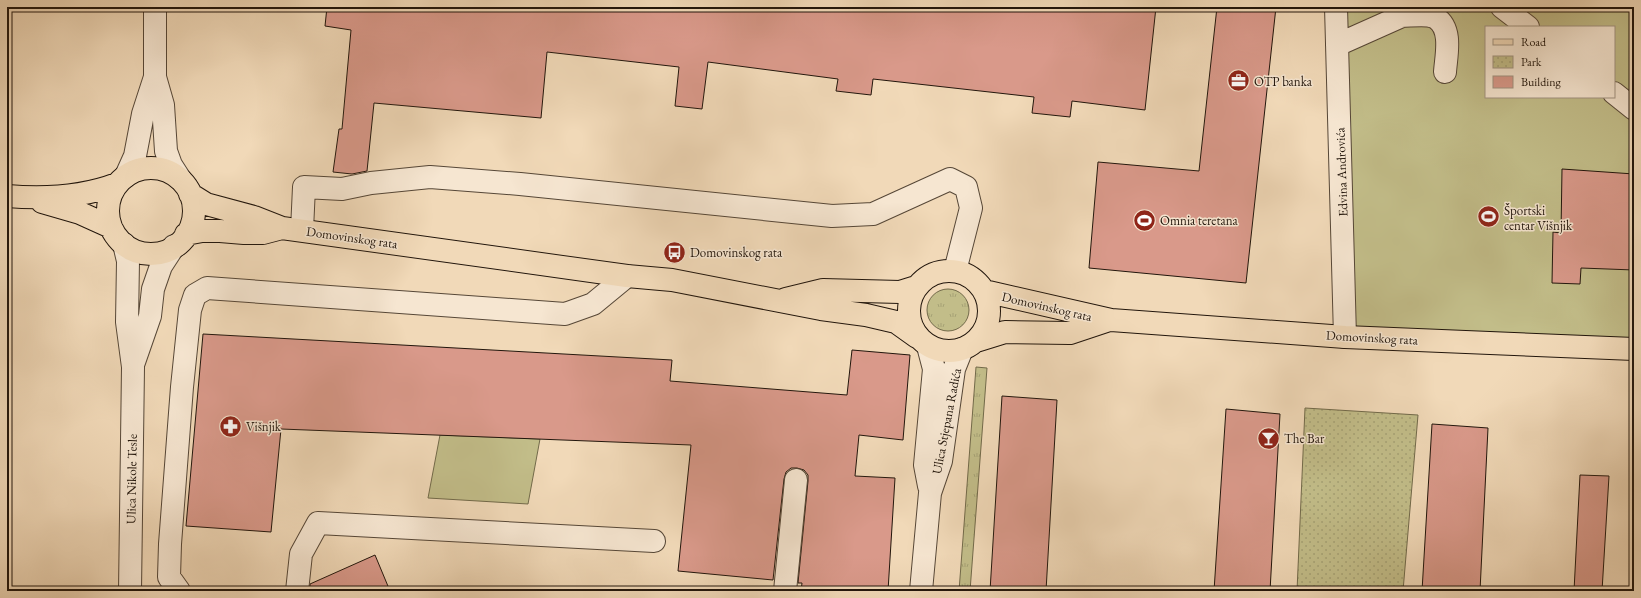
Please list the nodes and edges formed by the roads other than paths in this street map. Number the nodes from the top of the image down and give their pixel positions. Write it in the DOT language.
graph roads {
  1 [pos="155,7"];
  2 [pos="1336,7"];
  3 [pos="1502,7"];
  4 [pos="1405,12"];
  5 [pos="1527,26"];
  6 [pos="1337,45"];
  7 [pos="1445,72"];
  8 [pos="154,77"];
  9 [pos="1615,94"];
  10 [pos="1634,109"];
  11 [pos="122,180"];
  12 [pos="185,187"];
  13 [pos="7,196"];
  14 [pos="29,198"];
  15 [pos="111,227"];
  16 [pos="292,229"];
  17 [pos="180,240"];
  18 [pos="124,244"];
  19 [pos="955,271"];
  20 [pos="627,276"];
  21 [pos="916,287"];
  22 [pos="984,291"];
  23 [pos="779,300"];
  24 [pos="1110,320"];
  25 [pos="1345,337"];
  26 [pos="922,341"];
  27 [pos="969,345"];
  28 [pos="1634,349"];
  29 [pos="133,367"];
  30 [pos="796,480"];
  31 [pos="930,493"];
  32 [pos="654,541"];
  33 [pos="130,591"];
  34 [pos="178,591"];
  35 [pos="297,591"];
  36 [pos="785,591"];
  37 [pos="921,591"];
  1 -- 8 [label="street"];
  2 -- 6 [label="street, Edvina Androvića"];
  3 -- 5 [label="street"];
  4 -- 6 [label="street"];
  4 -- 7 [label="street"];
  6 -- 25 [label="street, Edvina Androvića"];
  8 -- 11 [label="street"];
  8 -- 12 [label="street"];
  9 -- 10 [label="street"];
  11 -- 12 [label="main road"];
  11 -- 14 [label="main road"];
  11 -- 15 [label="main road"];
  12 -- 16 [label="main road, Domovinskog rata"];
  12 -- 17 [label="main road"];
  13 -- 14 [label="main road"];
  14 -- 15 [label="main road"];
  15 -- 18 [label="main road"];
  16 -- 17 [label="main road, Domovinskog rata"];
  16 -- 19 [label="street"];
  16 -- 20 [label="main road, Domovinskog rata"];
  17 -- 18 [label="main road"];
  17 -- 29 [label="street, Ulica Nikole Tesle"];
  18 -- 29 [label="street, Ulica Nikole Tesle"];
  19 -- 21 [label="main road"];
  19 -- 22 [label="main road"];
  20 -- 23 [label="main road, Domovinskog rata"];
  20 -- 34 [label="street"];
  21 -- 23 [label="main road, Domovinskog rata"];
  21 -- 26 [label="main road"];
  22 -- 24 [label="main road, Domovinskog rata"];
  22 -- 27 [label="main road"];
  23 -- 26 [label="main road, Domovinskog rata"];
  24 -- 25 [label="main road, Domovinskog rata"];
  24 -- 27 [label="main road, Domovinskog rata"];
  25 -- 28 [label="main road, Domovinskog rata"];
  26 -- 27 [label="main road"];
  26 -- 31 [label="street, Ulica Stjepana Radića"];
  27 -- 31 [label="street, Ulica Stjepana Radića"];
  29 -- 33 [label="street, Ulica Nikole Tesle"];
  30 -- 36 [label="street"];
  31 -- 37 [label="street, Ulica Stjepana Radića"];
  32 -- 35 [label="street"];
}
